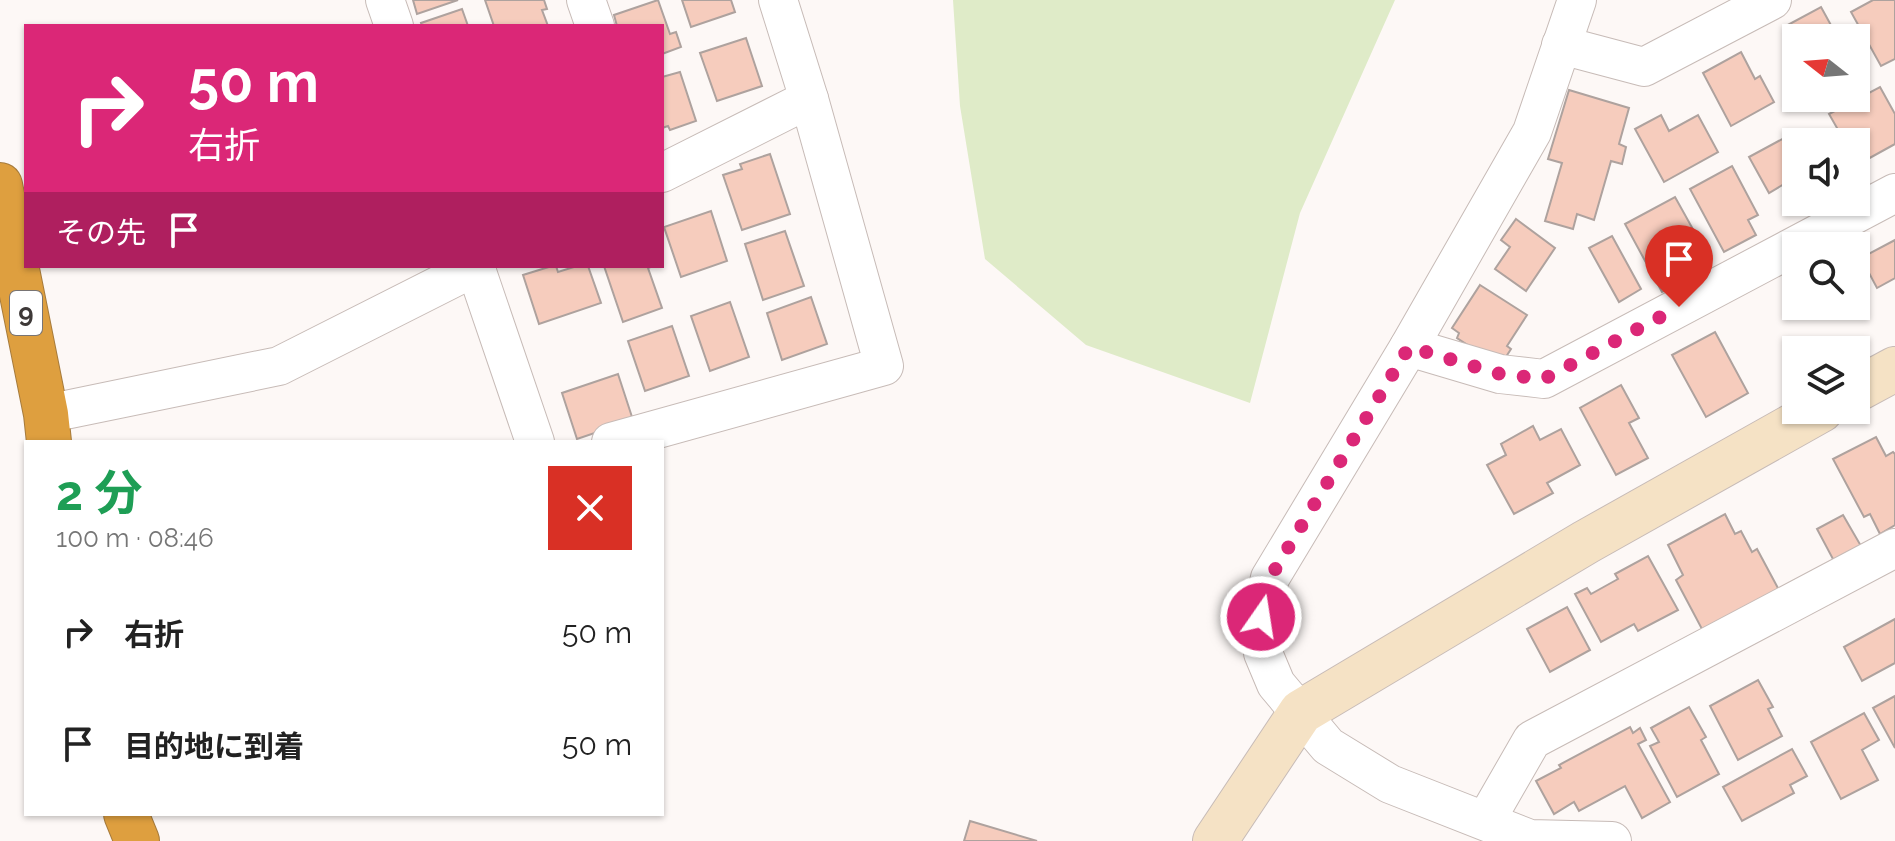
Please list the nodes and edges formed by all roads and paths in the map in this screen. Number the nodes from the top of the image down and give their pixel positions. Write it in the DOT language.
graph roads {
  1 [pos="385,0"];
  2 [pos="586,0"];
  3 [pos="778,0"];
  4 [pos="1577,0"];
  5 [pos="1772,0"];
  6 [pos="393,24"];
  7 [pos="594,24"];
  8 [pos="1561,45"];
  9 [pos="809,99"];
  10 [pos="664,172"];
  11 [pos="0,185"];
  12 [pos="1895,193"];
  13 [pos="472,268"];
  14 [pos="477,268"];
  15 [pos="1409,347"];
  16 [pos="1895,369"];
  17 [pos="1870,382"];
  18 [pos="1796,424"];
  19 [pos="48,428"];
  20 [pos="534,440"];
  21 [pos="618,440"];
  22 [pos="1895,548"];
  23 [pos="1301,712"];
  24 [pos="127,816"];
  25 [pos="1486,820"];
  26 [pos="137,841"];
  27 [pos="1215,841"];
  28 [pos="1612,841"];
  1 -- 6 [label="street"];
  2 -- 7 [label="street"];
  3 -- 9 [label="street"];
  4 -- 8 [label="street"];
  5 -- 8 [label="street"];
  8 -- 15 [label="street"];
  9 -- 10 [label="street"];
  9 -- 21 [label="street"];
  11 -- 19 [label="highway, 9"];
  12 -- 15 [label="street"];
  13 -- 19 [label="street"];
  14 -- 20 [label="street"];
  15 -- 23 [label="street"];
  16 -- 17 [label="street"];
  18 -- 23 [label="street"];
  22 -- 25 [label="street"];
  23 -- 25 [label="street"];
  23 -- 27 [label="street"];
  24 -- 26 [label="highway"];
  25 -- 28 [label="street"];
}
